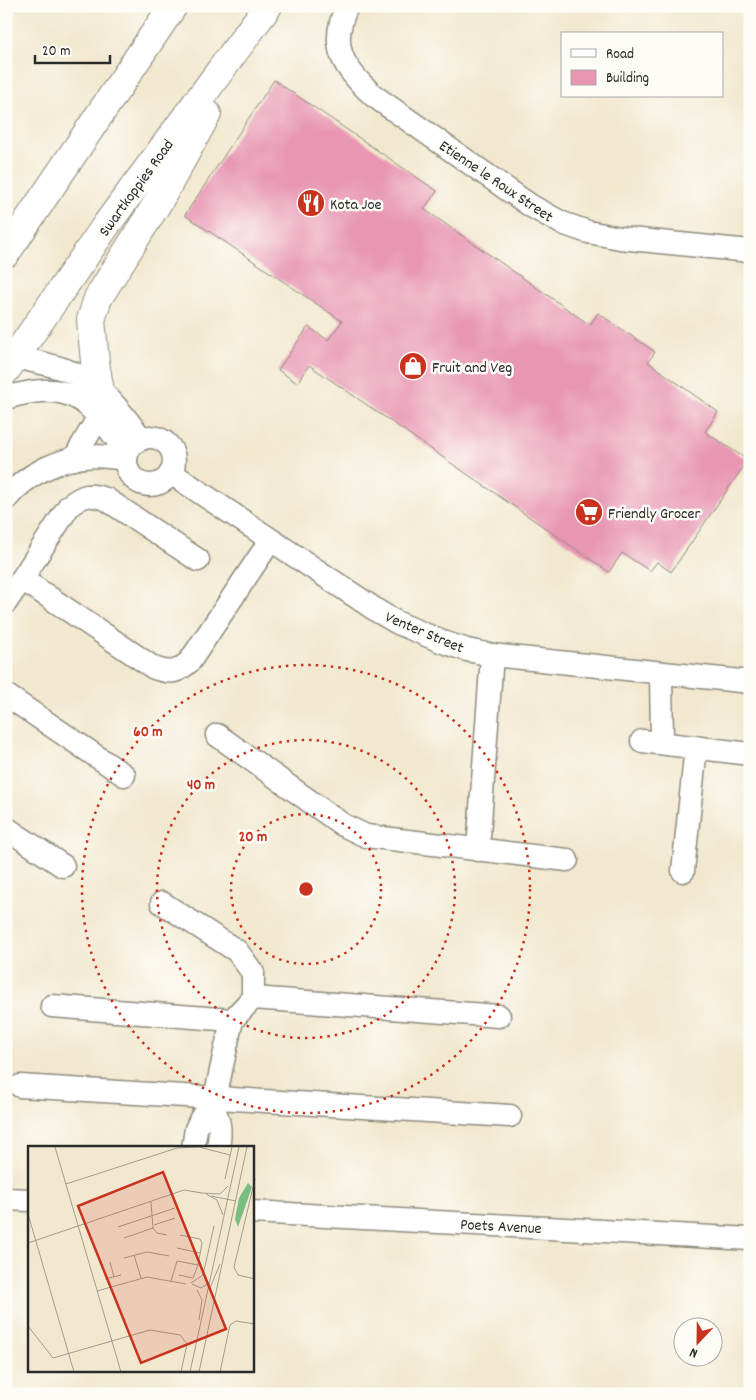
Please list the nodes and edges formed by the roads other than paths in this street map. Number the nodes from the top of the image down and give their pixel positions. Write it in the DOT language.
graph roads {
  1 [pos="173,6"];
  2 [pos="347,6"];
  3 [pos="264,12"];
  4 [pos="750,251"];
  5 [pos="6,252"];
  6 [pos="9,363"];
  7 [pos="6,398"];
  8 [pos="100,404"];
  9 [pos="131,450"];
  10 [pos="74,459"];
  11 [pos="171,473"];
  12 [pos="6,499"];
  13 [pos="270,541"];
  14 [pos="198,560"];
  15 [pos="22,579"];
  16 [pos="6,602"];
  17 [pos="492,655"];
  18 [pos="661,673"];
  19 [pos="750,682"];
  20 [pos="6,695"];
  21 [pos="217,735"];
  22 [pos="696,747"];
  23 [pos="750,754"];
  24 [pos="124,775"];
  25 [pos="6,828"];
  26 [pos="478,850"];
  27 [pos="567,860"];
  28 [pos="63,866"];
  29 [pos="683,871"];
  30 [pos="162,904"];
  31 [pos="253,998"];
  32 [pos="52,1006"];
  33 [pos="499,1016"];
  34 [pos="232,1020"];
  35 [pos="20,1086"];
  36 [pos="214,1103"];
  37 [pos="510,1116"];
  38 [pos="193,1146"];
  39 [pos="218,1146"];
  40 [pos="6,1199"];
  41 [pos="28,1200"];
  42 [pos="254,1212"];
  43 [pos="750,1239"];
  1 -- 5 [label="main road"];
  2 -- 4 [label="street, Etienne le Roux Street"];
  3 -- 6 [label="main road, Swartkoppies Road"];
  3 -- 8 [label="main road"];
  6 -- 8 [label="street"];
  7 -- 8 [label="street"];
  8 -- 9 [label="street"];
  8 -- 10 [label="street"];
  9 -- 10 [label="street"];
  9 -- 11 [label="street"];
  9 -- 11 [label="street"];
  10 -- 12 [label="street"];
  11 -- 13 [label="street, Venter Street"];
  13 -- 15 [label="street"];
  13 -- 17 [label="street, Venter Street"];
  14 -- 15 [label="street"];
  15 -- 16 [label="street"];
  17 -- 18 [label="street, Venter Street"];
  17 -- 26 [label="street"];
  18 -- 19 [label="street, Venter Street"];
  18 -- 22 [label="street"];
  20 -- 24 [label="street"];
  21 -- 26 [label="street"];
  22 -- 23 [label="street"];
  22 -- 29 [label="street"];
  25 -- 28 [label="street"];
  26 -- 27 [label="street"];
  30 -- 31 [label="street"];
  31 -- 33 [label="street"];
  31 -- 34 [label="street"];
  32 -- 34 [label="street"];
  34 -- 36 [label="street"];
  35 -- 36 [label="street"];
  36 -- 37 [label="street"];
  36 -- 38 [label="street"];
  36 -- 39 [label="street"];
  40 -- 41 [label="street"];
  42 -- 43 [label="street, Poets Avenue"];
}
